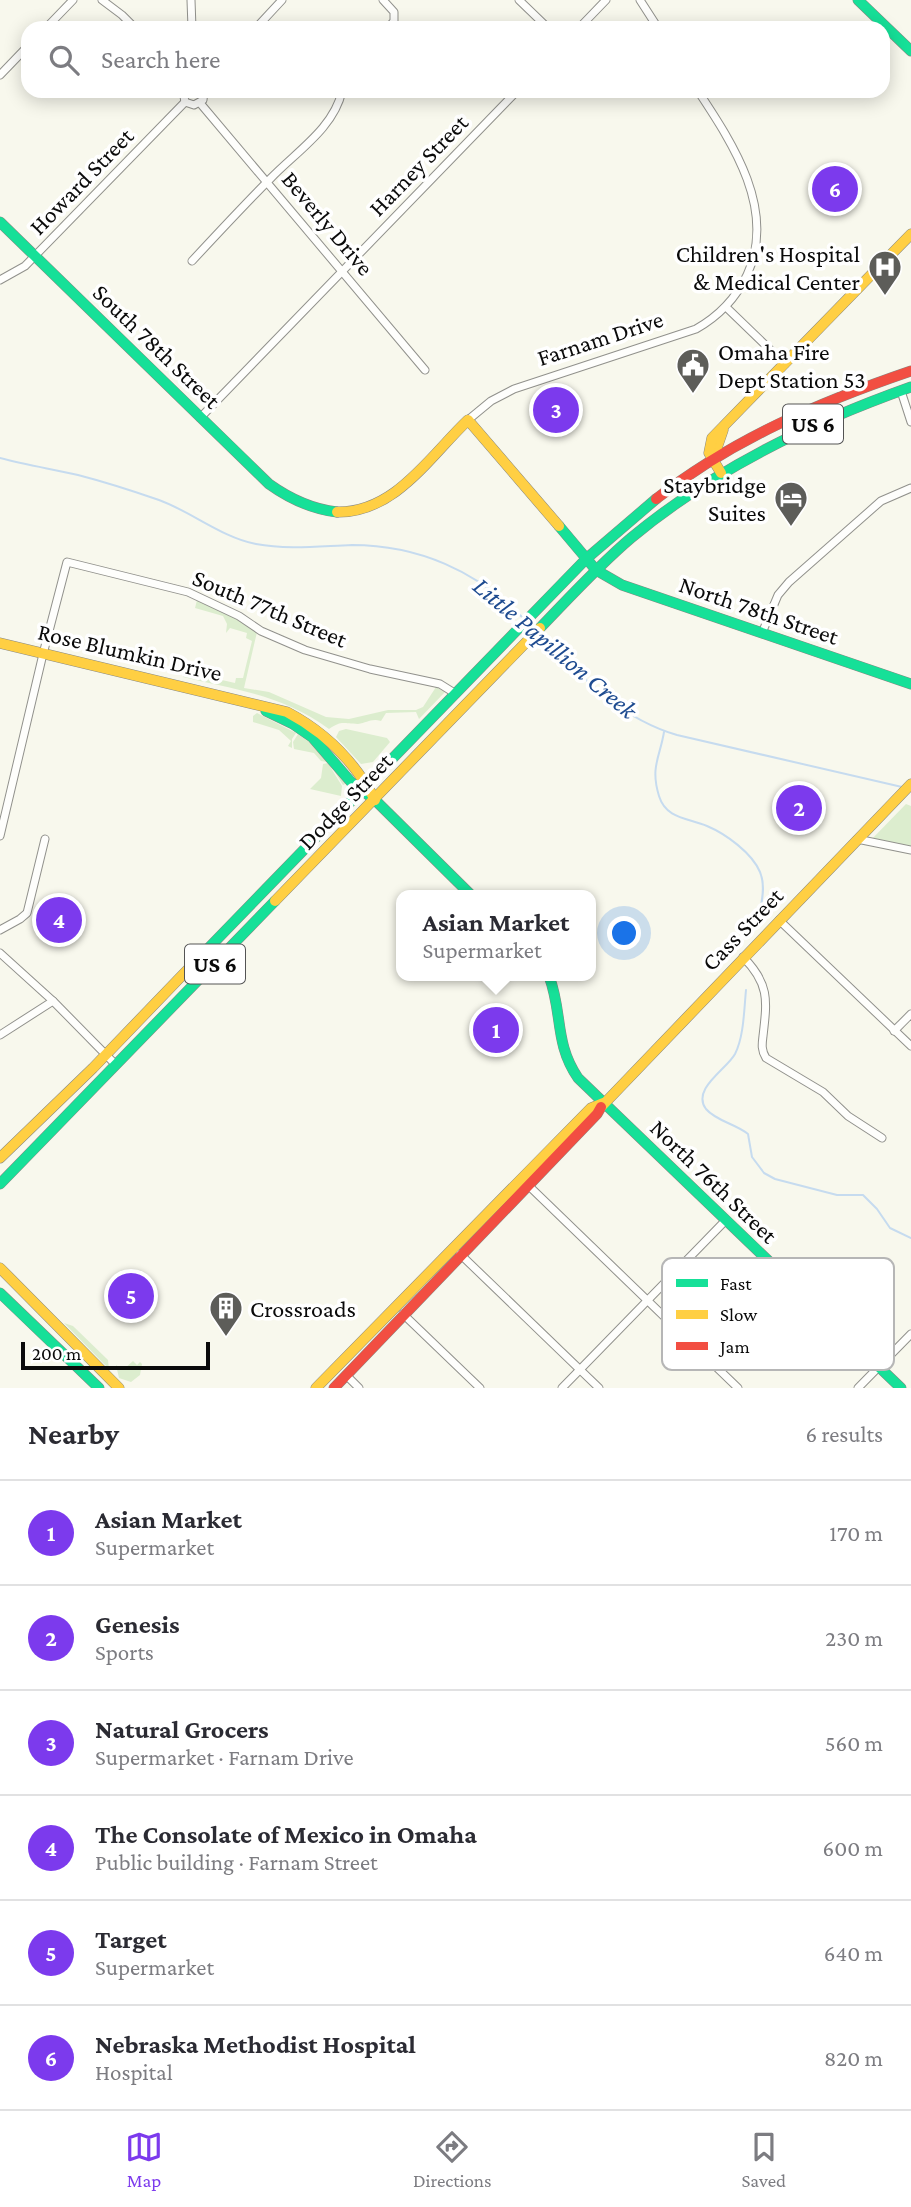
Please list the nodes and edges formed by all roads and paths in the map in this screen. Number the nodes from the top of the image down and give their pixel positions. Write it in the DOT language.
graph roads {
  1 [pos="73,0"];
  2 [pos="102,0"];
  3 [pos="191,0"];
  4 [pos="282,0"];
  5 [pos="383,0"];
  6 [pos="519,0"];
  7 [pos="606,0"];
  8 [pos="640,0"];
  9 [pos="858,0"];
  10 [pos="53,21"];
  11 [pos="128,21"];
  12 [pos="191,21"];
  13 [pos="262,21"];
  14 [pos="392,21"];
  15 [pos="541,21"];
  16 [pos="586,21"];
  17 [pos="654,21"];
  18 [pos="880,21"];
  19 [pos="890,31"];
  20 [pos="911,51"];
  21 [pos="21,53"];
  22 [pos="0,75"];
  23 [pos="184,98"];
  24 [pos="203,98"];
  25 [pos="340,98"];
  26 [pos="510,98"];
  27 [pos="702,98"];
  28 [pos="185,102"];
  29 [pos="200,103"];
  30 [pos="266,183"];
  31 [pos="0,222"];
  32 [pos="911,234"];
  33 [pos="35,256"];
  34 [pos="192,261"];
  35 [pos="342,272"];
  36 [pos="0,280"];
  37 [pos="726,307"];
  38 [pos="785,364"];
  39 [pos="425,370"];
  40 [pos="911,371"];
  41 [pos="906,389"];
  42 [pos="200,418"];
  43 [pos="468,420"];
  44 [pos="911,422"];
  45 [pos="713,459"];
  46 [pos="721,473"];
  47 [pos="911,488"];
  48 [pos="287,498"];
  49 [pos="586,559"];
  50 [pos="596,570"];
  51 [pos="762,633"];
  52 [pos="0,643"];
  53 [pos="43,653"];
  54 [pos="911,684"];
  55 [pos="456,694"];
  56 [pos="911,784"];
  57 [pos="363,789"];
  58 [pos="375,800"];
  59 [pos="0,836"];
  60 [pos="45,839"];
  61 [pos="857,839"];
  62 [pos="911,850"];
  63 [pos="466,890"];
  64 [pos="779,920"];
  65 [pos="0,930"];
  66 [pos="1,954"];
  67 [pos="743,957"];
  68 [pos="552,981"];
  69 [pos="53,1001"];
  70 [pos="911,1014"];
  71 [pos="894,1031"];
  72 [pos="0,1035"];
  73 [pos="911,1046"];
  74 [pos="106,1055"];
  75 [pos="116,1065"];
  76 [pos="603,1103"];
  77 [pos="882,1138"];
  78 [pos="0,1158"];
  79 [pos="0,1184"];
  80 [pos="529,1186"];
  81 [pos="725,1221"];
  82 [pos="458,1252"];
  83 [pos="688,1258"];
  84 [pos="764,1258"];
  85 [pos="0,1268"];
  86 [pos="662,1285"];
  87 [pos="0,1293"];
  88 [pos="647,1300"];
  89 [pos="404,1314"];
  90 [pos="662,1315"];
  91 [pos="911,1334"];
  92 [pos="894,1352"];
  93 [pos="580,1370"];
  94 [pos="719,1370"];
  95 [pos="876,1370"];
  96 [pos="882,1370"];
  97 [pos="346,1376"];
  98 [pos="99,1388"];
  99 [pos="119,1388"];
  100 [pos="316,1388"];
  101 [pos="334,1388"];
  102 [pos="359,1388"];
  103 [pos="480,1388"];
  104 [pos="562,1388"];
  105 [pos="599,1388"];
  106 [pos="738,1388"];
  107 [pos="859,1388"];
  108 [pos="901,1388"];
  1 -- 10 [label="street"];
  2 -- 11 [label="street"];
  3 -- 12 [label="street"];
  4 -- 13 [label="street"];
  5 -- 14 [label="street"];
  6 -- 15 [label="street"];
  7 -- 16 [label="street"];
  8 -- 17 [label="street"];
  9 -- 18 [label="main road"];
  19 -- 20 [label="main road"];
  21 -- 22 [label="street"];
  23 -- 28 [label="street"];
  24 -- 29 [label="street"];
  25 -- 30 [label="street"];
  26 -- 35 [label="street, Harney Street"];
  27 -- 37 [label="street, Farnam Drive"];
  28 -- 29 [label="street"];
  28 -- 33 [label="street, Howard Street"];
  29 -- 30 [label="street, Beverly Drive"];
  30 -- 34 [label="street"];
  30 -- 35 [label="street, Beverly Drive"];
  31 -- 33 [label="main road, South 78th Street"];
  32 -- 38 [label="main road"];
  33 -- 36 [label="street, Howard Street"];
  33 -- 42 [label="main road, South 78th Street"];
  35 -- 39 [label="street, Beverly Drive"];
  35 -- 42 [label="street, Harney Street"];
  37 -- 38 [label="street"];
  37 -- 43 [label="street, Farnam Drive"];
  38 -- 45 [label="main road"];
  40 -- 45 [label="main road, US 6"];
  41 -- 44 [label="street"];
  41 -- 46 [label="main road, US 6"];
  42 -- 48 [label="main road, South 78th Street"];
  43 -- 48 [label="main road, Farnam Drive"];
  43 -- 49 [label="main road"];
  45 -- 46 [label="main road"];
  45 -- 49 [label="main road, Dodge Street / US 6"];
  46 -- 50 [label="main road, Dodge Street / US 6"];
  47 -- 51 [label="street"];
  49 -- 50 [label="main road"];
  49 -- 55 [label="main road, Dodge Street / US 6"];
  50 -- 51 [label="main road, North 78th Street"];
  50 -- 58 [label="main road, Dodge Street / US 6"];
  51 -- 54 [label="main road, North 78th Street"];
  52 -- 53 [label="main road, Rose Blumkin Drive"];
  53 -- 55 [label="street, South 77th Street"];
  53 -- 57 [label="main road, Rose Blumkin Drive"];
  53 -- 59 [label="street"];
  55 -- 57 [label="main road, Dodge Street / US 6"];
  56 -- 61 [label="main road, Cass Street"];
  57 -- 58 [label="main road"];
  57 -- 74 [label="main road, Dodge Street / US 6"];
  58 -- 63 [label="main road"];
  58 -- 75 [label="main road, Dodge Street / US 6"];
  60 -- 65 [label="street"];
  61 -- 62 [label="street"];
  61 -- 64 [label="main road, Cass Street"];
  64 -- 67 [label="main road, Cass Street"];
  64 -- 71 [label="street"];
  66 -- 69 [label="street"];
  67 -- 76 [label="main road, Cass Street"];
  67 -- 77 [label="street"];
  68 -- 76 [label="main road, North 76th Street"];
  69 -- 72 [label="street"];
  69 -- 74 [label="street"];
  70 -- 71 [label="street"];
  71 -- 73 [label="street"];
  74 -- 75 [label="street"];
  74 -- 78 [label="main road, Dodge Street / US 6"];
  75 -- 79 [label="main road, Dodge Street / US 6"];
  76 -- 80 [label="main road, Cass Street"];
  76 -- 81 [label="main road, North 76th Street"];
  76 -- 82 [label="main road, Cass Street"];
  80 -- 82 [label="main road, Cass Street"];
  80 -- 88 [label="street"];
  81 -- 83 [label="street"];
  81 -- 84 [label="main road, North 76th Street"];
  82 -- 89 [label="main road, Cass Street"];
  82 -- 93 [label="street"];
  82 -- 100 [label="main road, Cass Street"];
  85 -- 99 [label="main road"];
  86 -- 88 [label="street"];
  87 -- 98 [label="main road"];
  88 -- 90 [label="street"];
  88 -- 93 [label="street"];
  89 -- 97 [label="main road, Cass Street"];
  89 -- 103 [label="street"];
  91 -- 92 [label="street"];
  93 -- 104 [label="street"];
  93 -- 105 [label="street"];
  94 -- 106 [label="street"];
  95 -- 107 [label="street"];
  96 -- 108 [label="main road, North 76th Street"];
  97 -- 101 [label="main road, Cass Street"];
  97 -- 102 [label="street"];
}
